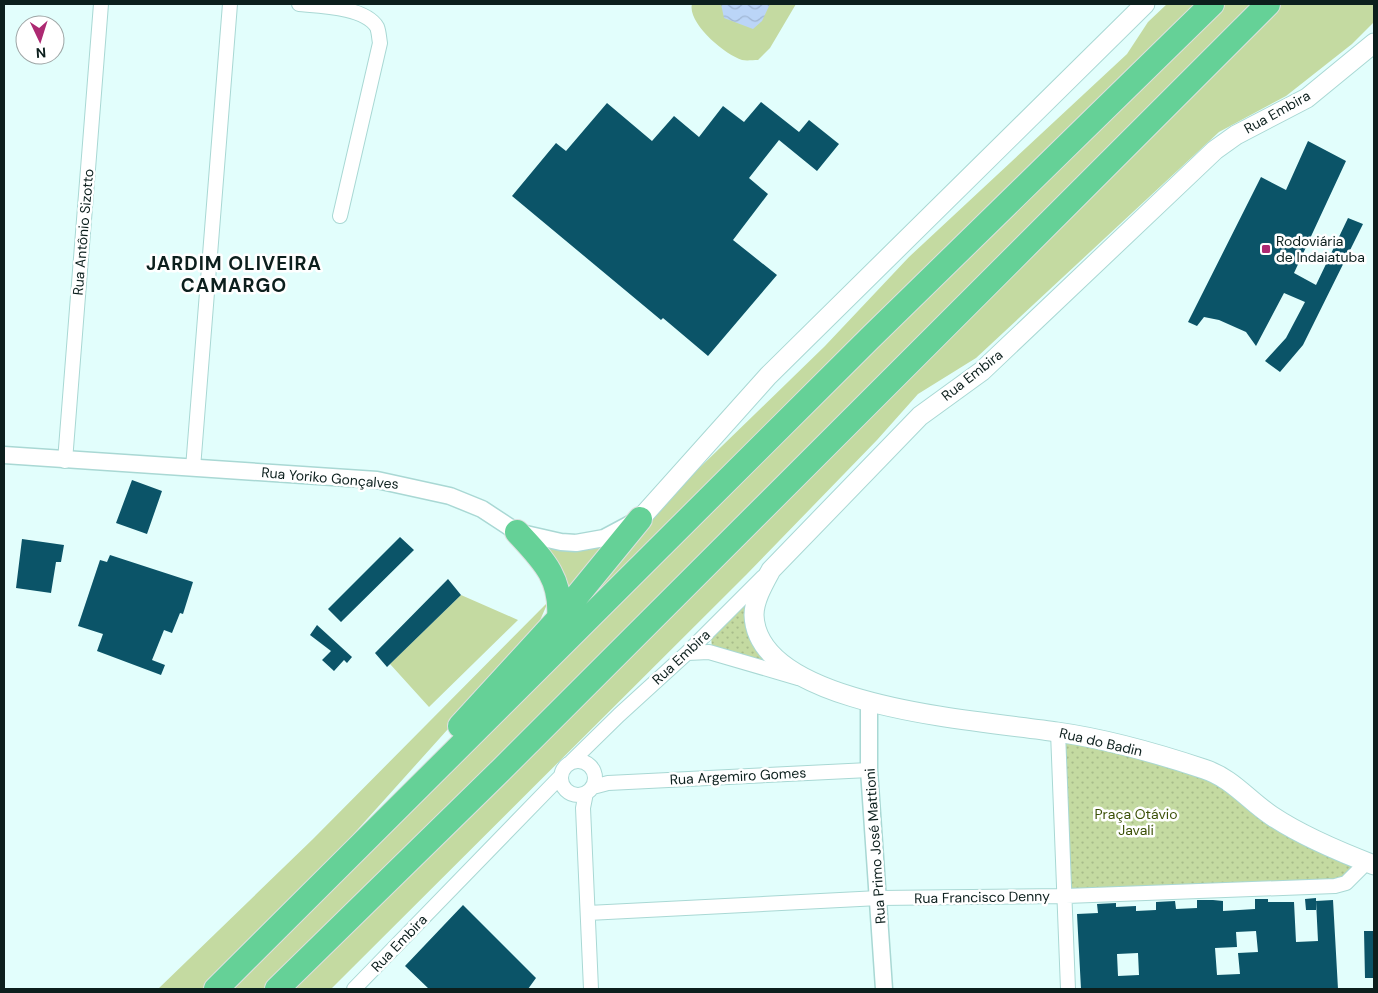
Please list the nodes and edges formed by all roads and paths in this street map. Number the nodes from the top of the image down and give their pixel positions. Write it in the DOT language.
graph roads {
  1 [pos="101,4"];
  2 [pos="230,4"];
  3 [pos="299,4"];
  4 [pos="1144,4"];
  5 [pos="1212,4"];
  6 [pos="1268,4"];
  7 [pos="1374,43"];
  8 [pos="340,216"];
  9 [pos="4,455"];
  10 [pos="65,460"];
  11 [pos="193,468"];
  12 [pos="640,518"];
  13 [pos="517,532"];
  14 [pos="771,570"];
  15 [pos="559,618"];
  16 [pos="688,653"];
  17 [pos="805,680"];
  18 [pos="869,703"];
  19 [pos="1058,732"];
  20 [pos="595,740"];
  21 [pos="571,762"];
  22 [pos="869,770"];
  23 [pos="581,783"];
  24 [pos="375,833"];
  25 [pos="1370,863"];
  26 [pos="1066,896"];
  27 [pos="879,898"];
  28 [pos="588,913"];
  29 [pos="216,989"];
  30 [pos="277,989"];
  31 [pos="354,989"];
  32 [pos="591,989"];
  33 [pos="884,989"];
  34 [pos="1068,989"];
  1 -- 10 [label="street, Rua Antônio Sizotto"];
  2 -- 11 [label="street"];
  3 -- 8 [label="street"];
  4 -- 12 [label="main road"];
  5 -- 24 [label="highway"];
  6 -- 30 [label="highway"];
  7 -- 14 [label="main road, Rua Embira"];
  9 -- 10 [label="street, Rua Yoriko Gonçalves"];
  10 -- 11 [label="street, Rua Yoriko Gonçalves"];
  11 -- 13 [label="street, Rua Yoriko Gonçalves"];
  12 -- 13 [label="street, Rua Yoriko Gonçalves"];
  12 -- 15 [label="highway"];
  13 -- 15 [label="highway"];
  14 -- 16 [label="street, Rua Embira"];
  14 -- 17 [label="main road, Rua do Badin"];
  15 -- 24 [label="highway"];
  16 -- 17 [label="street, Rua do Badin"];
  16 -- 20 [label="street, Rua Embira"];
  17 -- 18 [label="main road, Rua do Badin"];
  18 -- 19 [label="main road, Rua do Badin"];
  18 -- 22 [label="street, Rua Primo José Mattioni"];
  19 -- 25 [label="main road, Rua do Badin"];
  19 -- 26 [label="street"];
  20 -- 21 [label="street, Rua Embira"];
  20 -- 23 [label="street"];
  21 -- 23 [label="street, Rua Argemiro Gomes"];
  21 -- 23 [label="street, Rua Embira"];
  22 -- 23 [label="street, Rua Argemiro Gomes"];
  22 -- 27 [label="street, Rua Primo José Mattioni"];
  23 -- 28 [label="street"];
  23 -- 31 [label="street, Rua Embira"];
  24 -- 29 [label="highway"];
  25 -- 26 [label="street, Rua Francisco Denny"];
  26 -- 27 [label="street, Rua Francisco Denny"];
  26 -- 34 [label="street"];
  27 -- 28 [label="street, Rua Francisco Denny"];
  27 -- 33 [label="street, Rua Primo José Mattioni"];
  28 -- 32 [label="street"];
}
